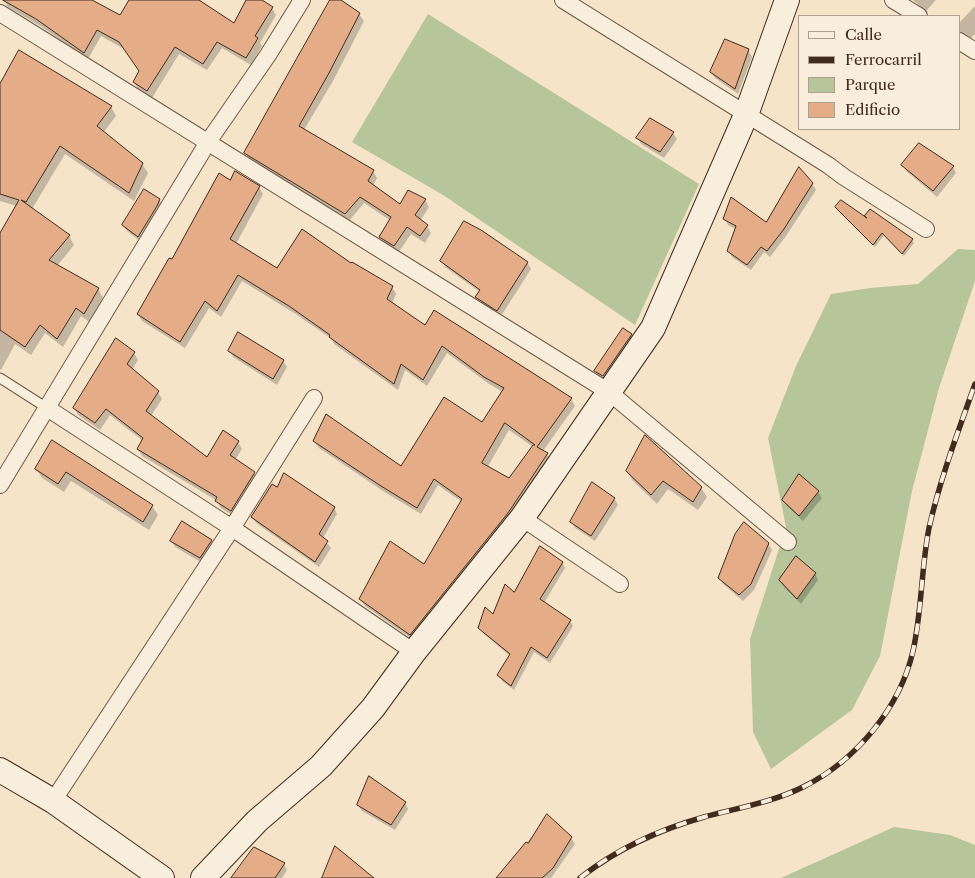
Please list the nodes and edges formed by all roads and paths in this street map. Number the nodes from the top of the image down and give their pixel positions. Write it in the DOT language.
graph roads {
  1 [pos="302,0"];
  2 [pos="563,0"];
  3 [pos="787,0"];
  4 [pos="893,0"];
  5 [pos="0,12"];
  6 [pos="917,15"];
  7 [pos="960,42"];
  8 [pos="975,51"];
  9 [pos="746,115"];
  10 [pos="208,142"];
  11 [pos="926,229"];
  12 [pos="0,378"];
  13 [pos="609,392"];
  14 [pos="314,398"];
  15 [pos="47,408"];
  16 [pos="0,485"];
  17 [pos="522,518"];
  18 [pos="232,528"];
  19 [pos="788,542"];
  20 [pos="620,584"];
  21 [pos="414,652"];
  22 [pos="0,770"];
  23 [pos="53,801"];
  24 [pos="162,878"];
  25 [pos="203,878"];
  1 -- 10 [label="street"];
  2 -- 9 [label="street"];
  3 -- 9 [label="street"];
  4 -- 6 [label="street"];
  5 -- 10 [label="street"];
  7 -- 8 [label="street"];
  9 -- 11 [label="street"];
  9 -- 13 [label="street"];
  10 -- 13 [label="street"];
  10 -- 15 [label="street"];
  12 -- 15 [label="lane"];
  13 -- 17 [label="street"];
  13 -- 19 [label="street"];
  14 -- 18 [label="street"];
  15 -- 16 [label="street"];
  15 -- 18 [label="street"];
  17 -- 20 [label="street"];
  17 -- 21 [label="street"];
  18 -- 21 [label="street"];
  18 -- 23 [label="street"];
  21 -- 25 [label="street"];
  22 -- 23 [label="street"];
  23 -- 24 [label="street"];
}
